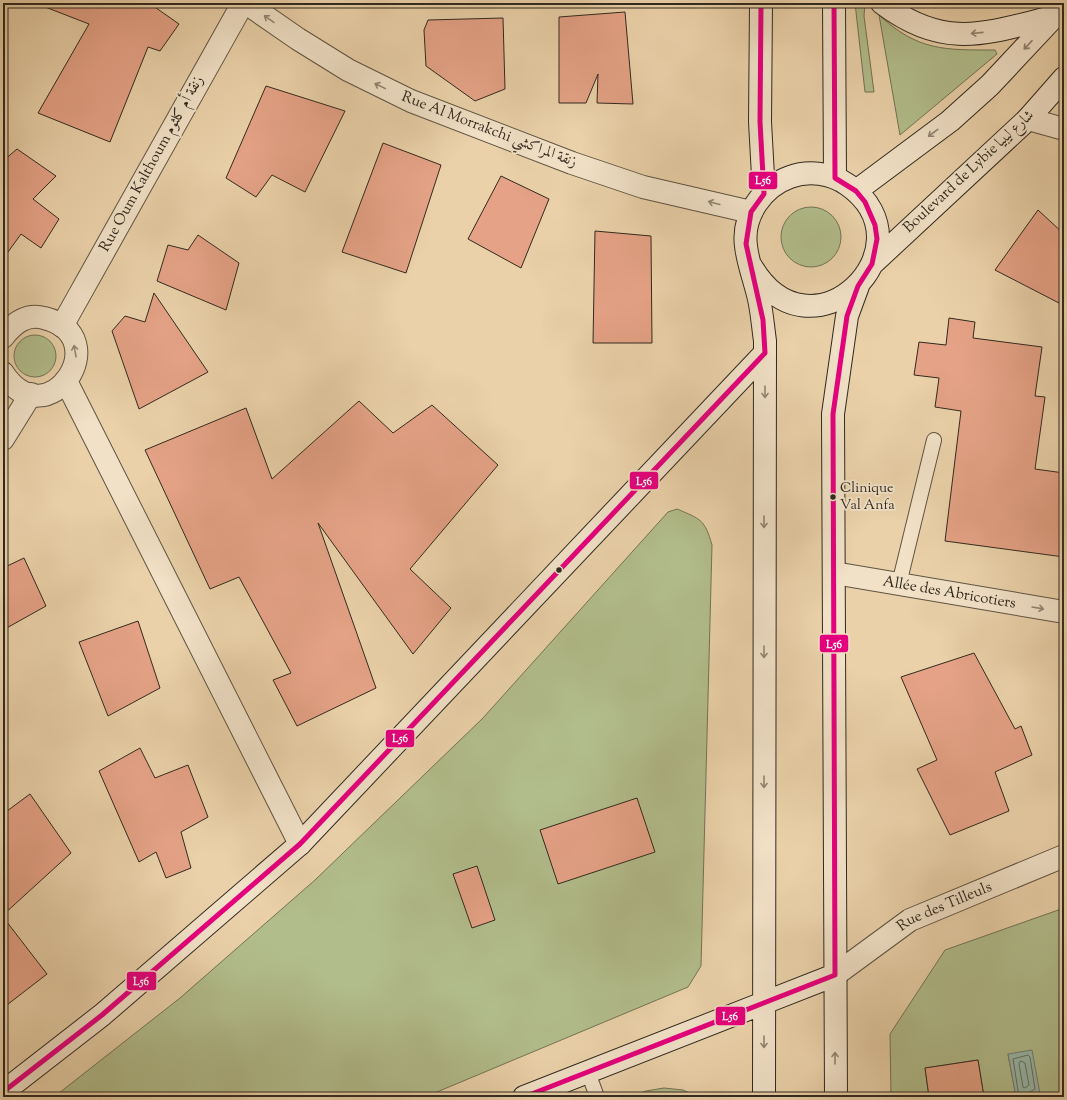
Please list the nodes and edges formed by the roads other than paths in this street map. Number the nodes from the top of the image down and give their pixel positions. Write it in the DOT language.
graph roads {
  1 [pos="244,3"];
  2 [pos="762,3"];
  3 [pos="834,3"];
  4 [pos="882,3"];
  5 [pos="1060,11"];
  6 [pos="1064,78"];
  7 [pos="1028,119"];
  8 [pos="1064,129"];
  9 [pos="835,178"];
  10 [pos="856,192"];
  11 [pos="764,194"];
  12 [pos="751,212"];
  13 [pos="872,264"];
  14 [pos="751,266"];
  15 [pos="858,286"];
  16 [pos="62,326"];
  17 [pos="5,329"];
  18 [pos="765,352"];
  19 [pos="3,373"];
  20 [pos="66,382"];
  21 [pos="31,394"];
  22 [pos="3,438"];
  23 [pos="934,440"];
  24 [pos="834,573"];
  25 [pos="899,584"];
  26 [pos="1064,612"];
  27 [pos="300,844"];
  28 [pos="1064,856"];
  29 [pos="836,975"];
  30 [pos="764,1003"];
  31 [pos="588,1072"];
  32 [pos="3,1092"];
  33 [pos="524,1097"];
  34 [pos="597,1097"];
  35 [pos="764,1097"];
  36 [pos="836,1097"];
  12 -- 1 [label="main road, Rue Al Morrakchi زنقة المراكشي, one-way"];
  1 -- 16 [label="main road, Rue Oum Kalthoum زنقة أم كلثوم"];
  2 -- 11 [label="main road"];
  3 -- 9 [label="main road"];
  5 -- 4 [label="main road, one-way"];
  5 -- 10 [label="main road, one-way"];
  6 -- 7 [label="main road, Boulevard de Lybie شارع ليبيا"];
  7 -- 8 [label="main road"];
  7 -- 13 [label="main road, Boulevard de Lybie شارع ليبيا"];
  9 -- 10 [label="main road"];
  9 -- 11 [label="main road"];
  10 -- 13 [label="main road"];
  11 -- 12 [label="main road"];
  12 -- 14 [label="main road"];
  13 -- 15 [label="main road"];
  14 -- 15 [label="main road"];
  14 -- 18 [label="main road"];
  15 -- 24 [label="main road"];
  16 -- 17 [label="main road"];
  20 -- 16 [label="main road, one-way"];
  18 -- 27 [label="main road"];
  18 -- 30 [label="main road, one-way"];
  19 -- 21 [label="main road"];
  20 -- 21 [label="main road"];
  20 -- 27 [label="main road"];
  21 -- 22 [label="main road"];
  23 -- 25 [label="lane"];
  24 -- 25 [label="main road, Allée des Abricotiers"];
  24 -- 29 [label="main road"];
  25 -- 26 [label="main road, Allée des Abricotiers, one-way"];
  27 -- 32 [label="main road"];
  28 -- 29 [label="main road, Rue des Tilleuls"];
  29 -- 30 [label="main road, Rue des Tilleuls"];
  36 -- 29 [label="main road, one-way"];
  30 -- 31 [label="main road, Rue des Tilleuls"];
  30 -- 35 [label="main road, one-way"];
  31 -- 33 [label="main road, Rue des Tilleuls"];
  31 -- 34 [label="lane"];
}
